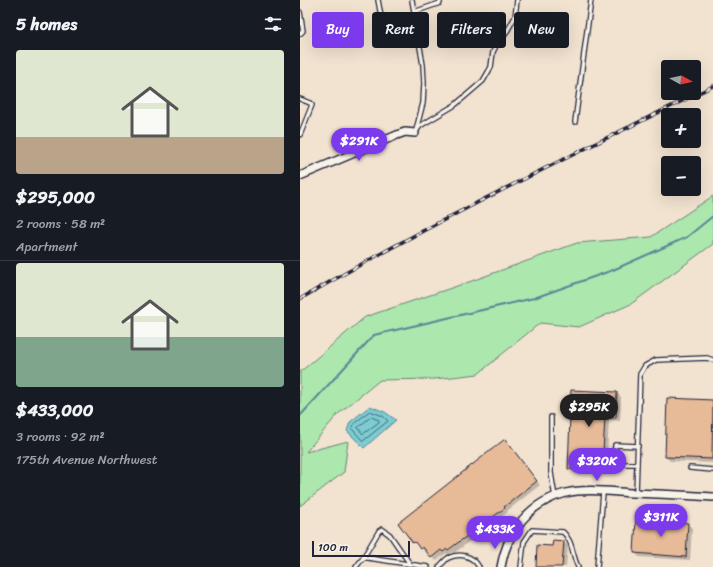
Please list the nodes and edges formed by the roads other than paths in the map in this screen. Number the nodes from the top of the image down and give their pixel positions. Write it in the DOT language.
graph roads {
  1 [pos="378,0"];
  2 [pos="412,0"];
  3 [pos="440,0"];
  4 [pos="518,0"];
  5 [pos="591,0"];
  6 [pos="300,12"];
  7 [pos="380,12"];
  8 [pos="414,12"];
  9 [pos="300,34"];
  10 [pos="420,48"];
  11 [pos="300,99"];
  12 [pos="575,122"];
  13 [pos="415,133"];
  14 [pos="300,135"];
  15 [pos="300,176"];
  16 [pos="713,360"];
  17 [pos="551,417"];
  18 [pos="638,446"];
  19 [pos="637,464"];
  20 [pos="690,468"];
  21 [pos="713,470"];
  22 [pos="603,492"];
  23 [pos="636,493"];
  24 [pos="555,497"];
  25 [pos="713,497"];
  26 [pos="363,558"];
  27 [pos="410,564"];
  28 [pos="356,567"];
  29 [pos="428,567"];
  30 [pos="439,567"];
  31 [pos="479,567"];
  32 [pos="501,567"];
  33 [pos="521,567"];
  34 [pos="578,567"];
  35 [pos="597,567"];
  1 -- 7 [label="lane"];
  2 -- 8 [label="lane"];
  3 -- 8 [label="lane"];
  4 -- 13 [label="lane"];
  5 -- 12 [label="lane"];
  6 -- 9 [label="lane"];
  10 -- 13 [label="lane"];
  11 -- 14 [label="lane"];
  13 -- 15 [label="street"];
  16 -- 18 [label="lane"];
  17 -- 24 [label="lane"];
  18 -- 19 [label="lane"];
  18 -- 19 [label="lane"];
  19 -- 23 [label="lane"];
  20 -- 21 [label="lane"];
  22 -- 23 [label="street"];
  22 -- 24 [label="street"];
  22 -- 35 [label="lane"];
  23 -- 25 [label="street"];
  24 -- 32 [label="street"];
  26 -- 27 [label="lane"];
  26 -- 27 [label="lane"];
  26 -- 28 [label="lane"];
  27 -- 29 [label="lane"];
  30 -- 31 [label="lane"];
  33 -- 34 [label="lane"];
}
